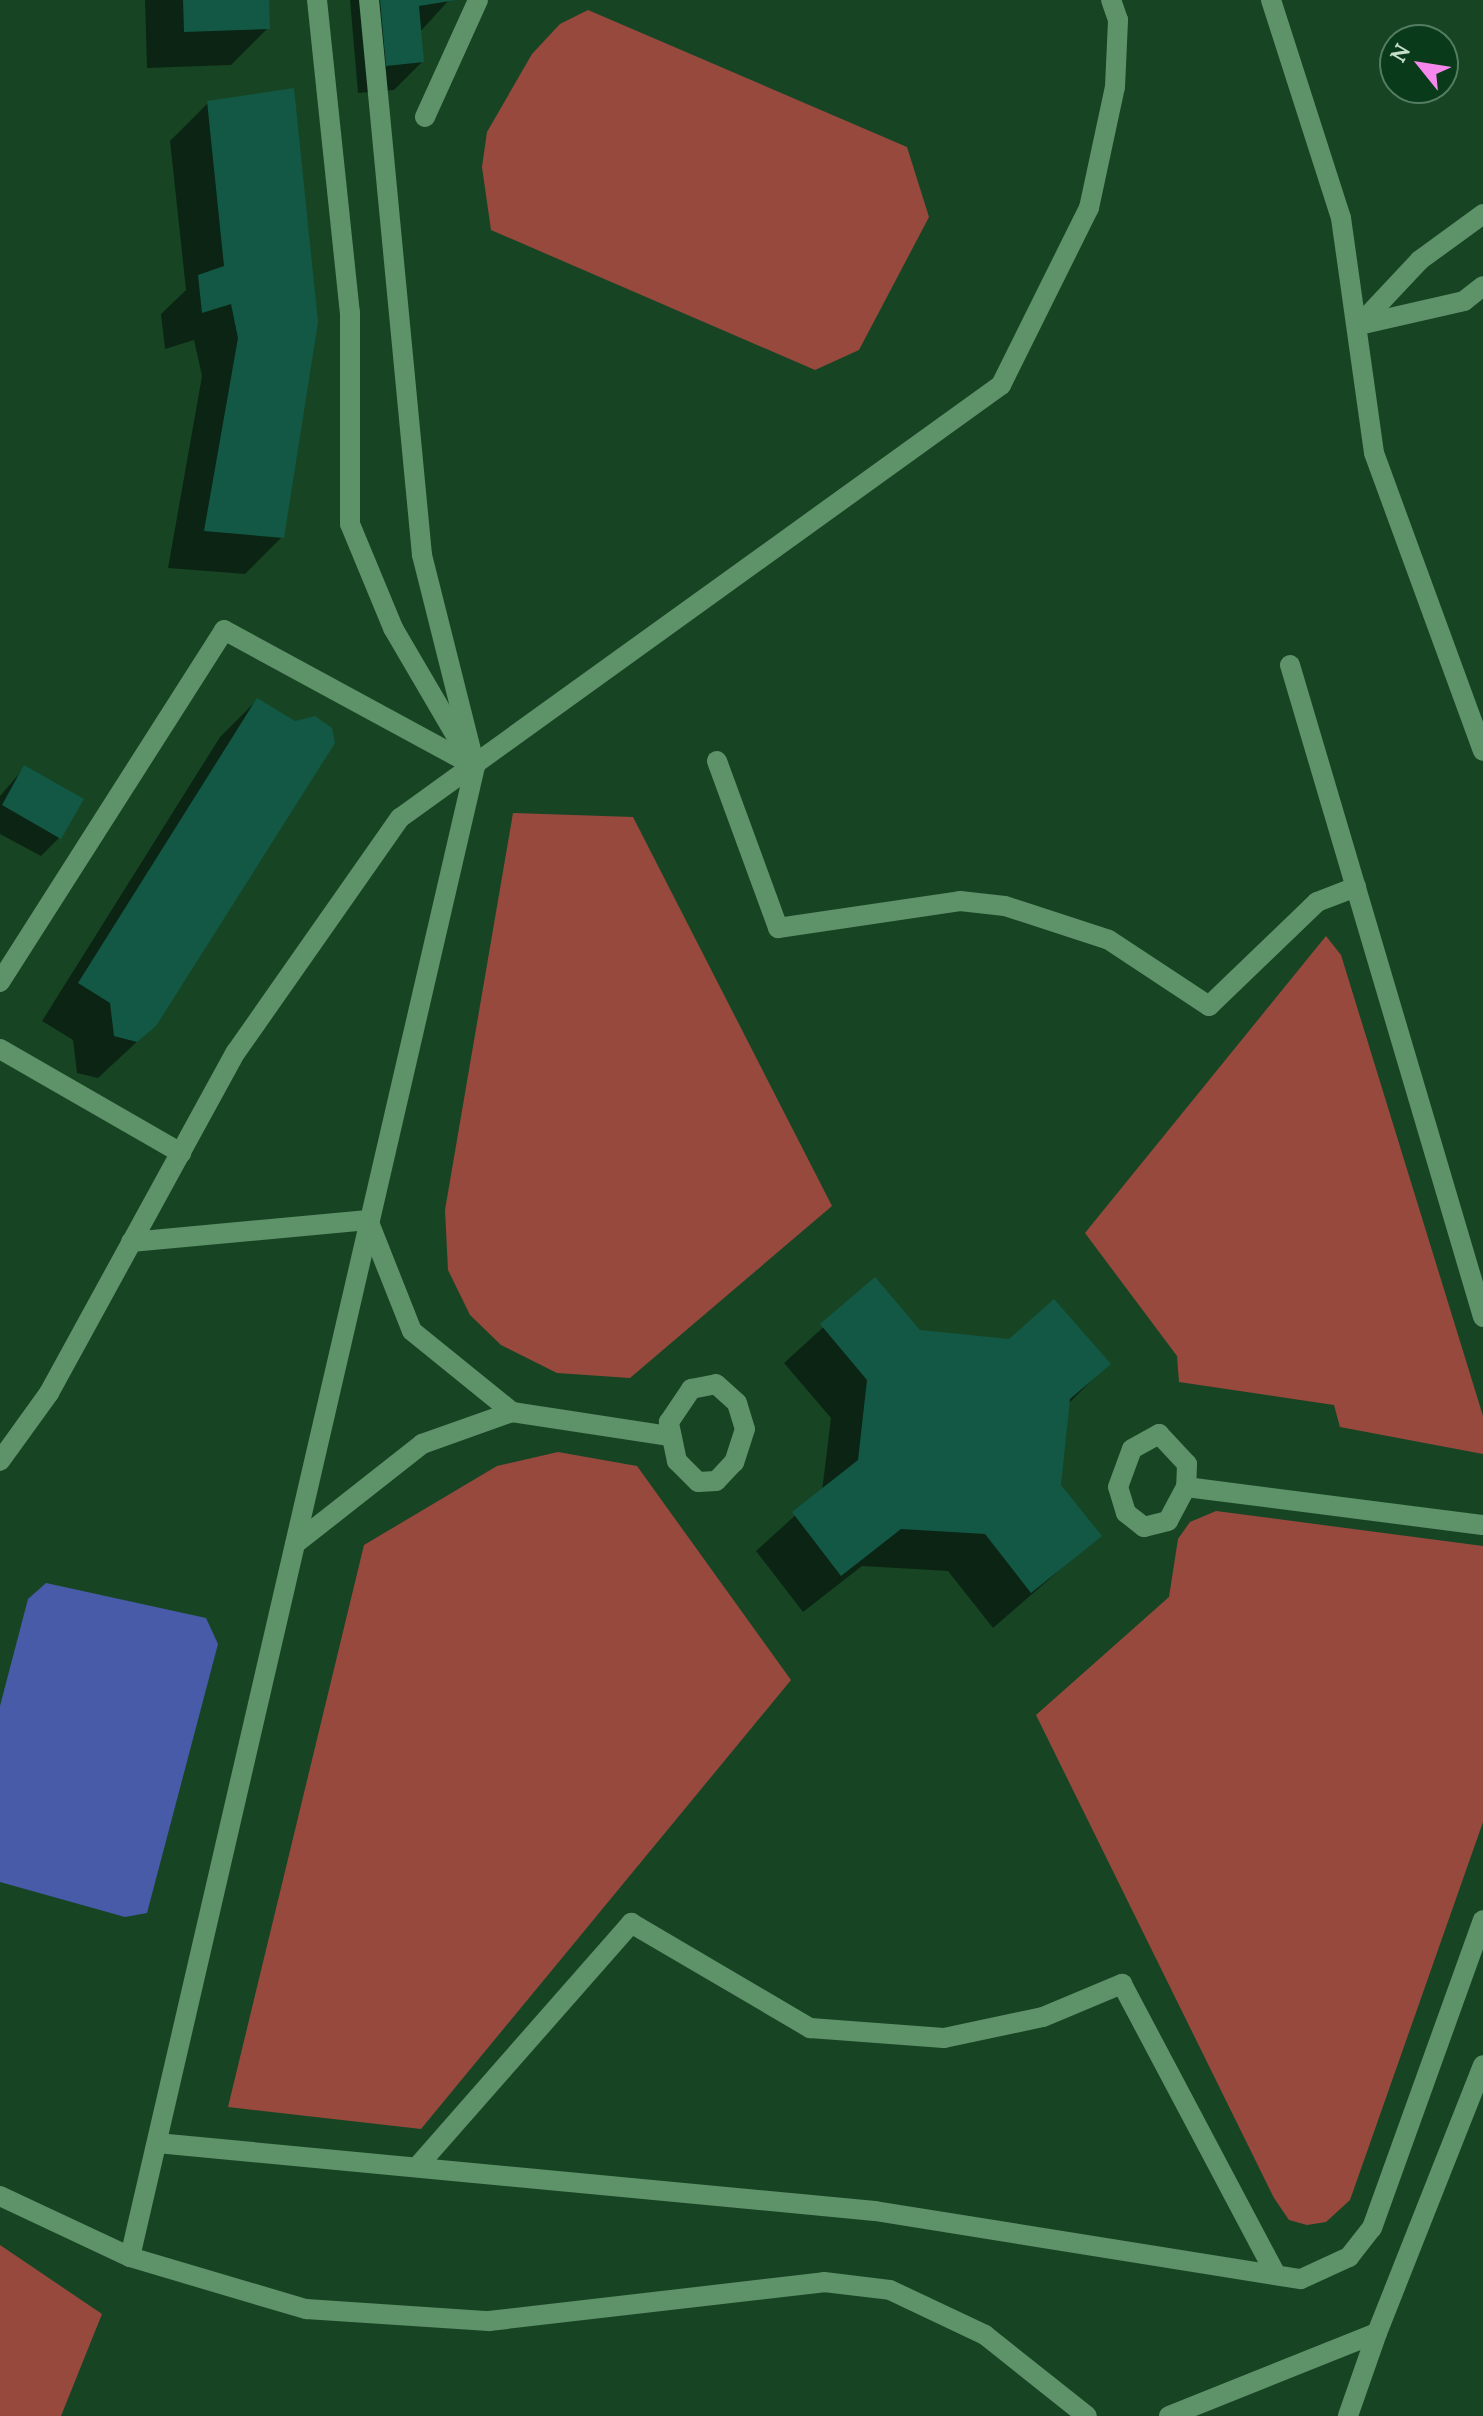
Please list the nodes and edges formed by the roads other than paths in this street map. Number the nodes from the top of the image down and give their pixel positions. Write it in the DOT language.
graph roads {
  1 [pos="317,0"];
  2 [pos="369,0"];
  3 [pos="478,0"];
  4 [pos="1111,0"];
  5 [pos="1271,0"];
  6 [pos="425,117"];
  7 [pos="1483,214"];
  8 [pos="1483,286"];
  9 [pos="1359,325"];
  10 [pos="1290,665"];
  11 [pos="1483,751"];
  12 [pos="717,761"];
  13 [pos="475,766"];
  14 [pos="1356,887"];
  15 [pos="0,982"];
  16 [pos="0,1049"];
  17 [pos="181,1153"];
  18 [pos="368,1220"];
  19 [pos="131,1242"];
  20 [pos="1483,1317"];
  21 [pos="512,1412"];
  22 [pos="668,1436"];
  23 [pos="0,1461"];
  24 [pos="1186,1487"];
  25 [pos="1483,1525"];
  26 [pos="295,1544"];
  27 [pos="1483,1920"];
  28 [pos="1483,2065"];
  29 [pos="157,2143"];
  30 [pos="417,2167"];
  31 [pos="0,2196"];
  32 [pos="130,2257"];
  33 [pos="1276,2275"];
  34 [pos="1377,2333"];
  35 [pos="1087,2416"];
  36 [pos="1169,2416"];
  37 [pos="1348,2416"];
  1 -- 13 [label="lane"];
  2 -- 13 [label="lane"];
  3 -- 6 [label="lane"];
  4 -- 13 [label="lane"];
  5 -- 9 [label="lane"];
  7 -- 9 [label="lane"];
  8 -- 9 [label="lane"];
  9 -- 11 [label="lane"];
  10 -- 14 [label="lane"];
  12 -- 14 [label="lane"];
  13 -- 15 [label="lane"];
  13 -- 17 [label="lane"];
  13 -- 18 [label="lane"];
  14 -- 20 [label="lane"];
  16 -- 17 [label="lane"];
  17 -- 19 [label="lane"];
  18 -- 19 [label="lane"];
  18 -- 21 [label="lane"];
  18 -- 26 [label="lane"];
  19 -- 23 [label="lane"];
  21 -- 22 [label="lane"];
  21 -- 26 [label="lane"];
  22 -- 22 [label="lane"];
  24 -- 24 [label="lane"];
  24 -- 25 [label="lane"];
  26 -- 29 [label="lane"];
  27 -- 33 [label="lane"];
  28 -- 34 [label="lane"];
  29 -- 30 [label="lane"];
  29 -- 32 [label="lane"];
  30 -- 33 [label="lane"];
  30 -- 33 [label="lane"];
  31 -- 32 [label="lane"];
  32 -- 35 [label="lane"];
  34 -- 36 [label="lane"];
  34 -- 37 [label="lane"];
}
